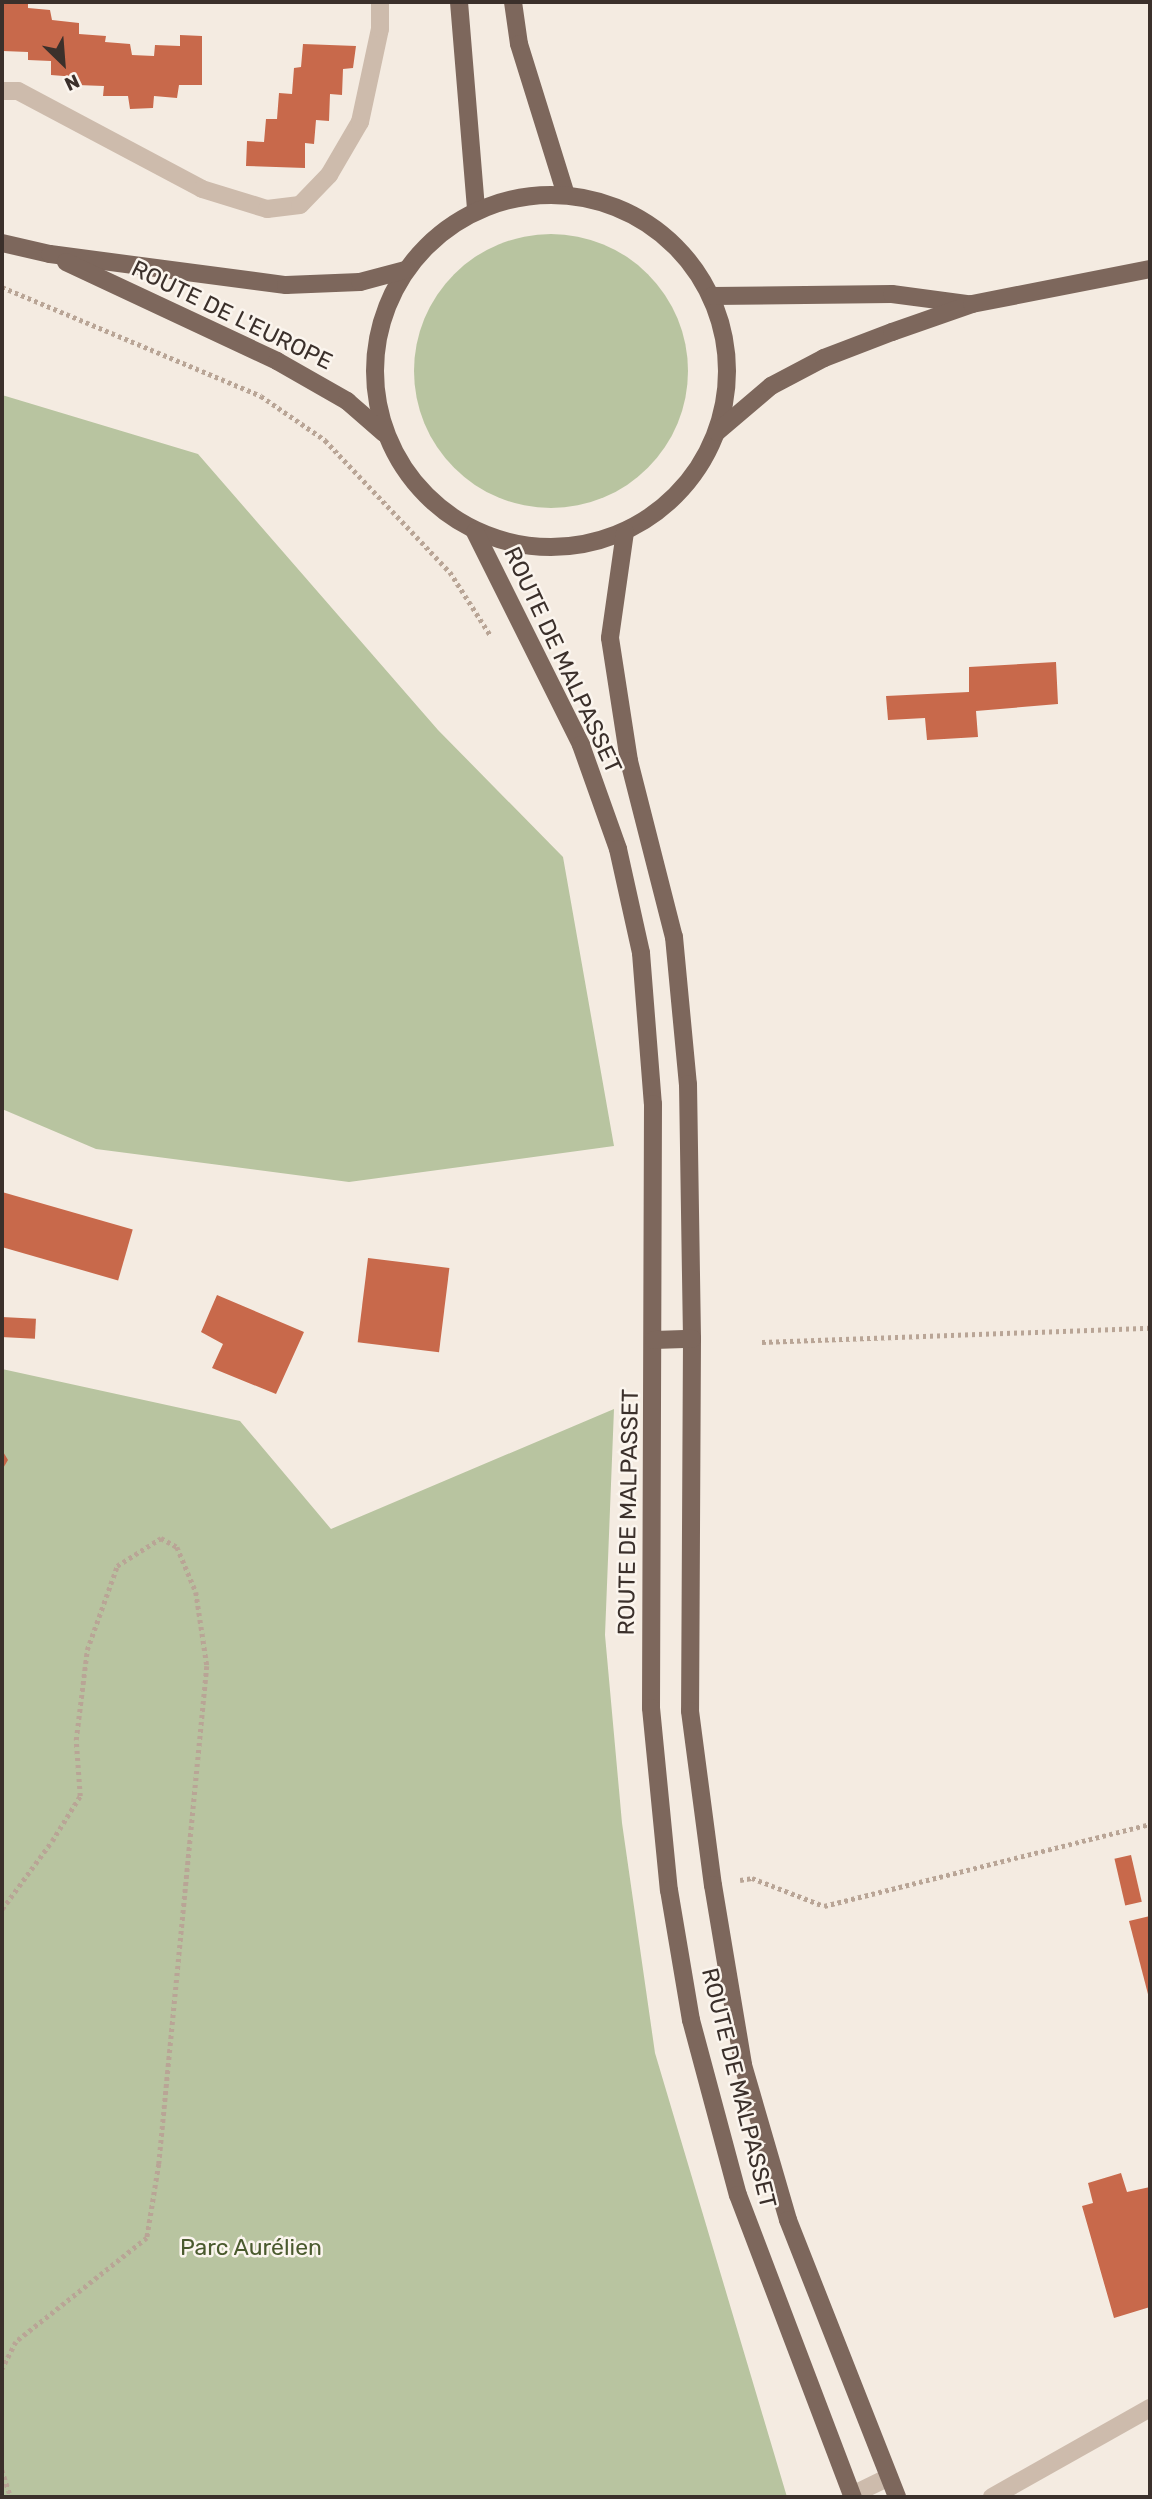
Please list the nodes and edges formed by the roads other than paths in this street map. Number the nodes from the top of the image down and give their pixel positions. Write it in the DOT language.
graph roads {
  1 [pos="380,2"];
  2 [pos="459,2"];
  3 [pos="513,2"];
  4 [pos="2,91"];
  5 [pos="566,195"];
  6 [pos="476,211"];
  7 [pos="2,243"];
  8 [pos="50,254"];
  9 [pos="1150,269"];
  10 [pos="405,270"];
  11 [pos="712,296"];
  12 [pos="972,304"];
  13 [pos="384,432"];
  14 [pos="717,432"];
  15 [pos="475,532"];
  16 [pos="625,532"];
  17 [pos="692,1339"];
  18 [pos="654,1340"];
  19 [pos="1150,2408"];
  20 [pos="889,2477"];
  21 [pos="853,2496"];
  22 [pos="897,2497"];
  23 [pos="992,2497"];
  1 -- 4 [label="street"];
  2 -- 6 [label="main road"];
  3 -- 5 [label="main road"];
  5 -- 6 [label="main road"];
  5 -- 11 [label="main road"];
  6 -- 10 [label="main road"];
  7 -- 8 [label="main road, ROUTE DE L'EUROPE"];
  8 -- 10 [label="main road, ROUTE DE L'EUROPE"];
  8 -- 13 [label="main road, ROUTE DE L'EUROPE"];
  9 -- 12 [label="main road"];
  10 -- 13 [label="main road"];
  11 -- 12 [label="main road"];
  11 -- 14 [label="main road"];
  12 -- 14 [label="main road"];
  13 -- 15 [label="main road"];
  14 -- 16 [label="main road"];
  15 -- 16 [label="main road"];
  15 -- 18 [label="main road, ROUTE DE MALPASSET"];
  16 -- 17 [label="main road, ROUTE DE MALPASSET"];
  17 -- 18 [label="main road"];
  17 -- 20 [label="main road, ROUTE DE MALPASSET"];
  18 -- 21 [label="main road, ROUTE DE MALPASSET"];
  19 -- 23 [label="street"];
  20 -- 21 [label="street"];
  20 -- 22 [label="main road, ROUTE DE MALPASSET"];
}
